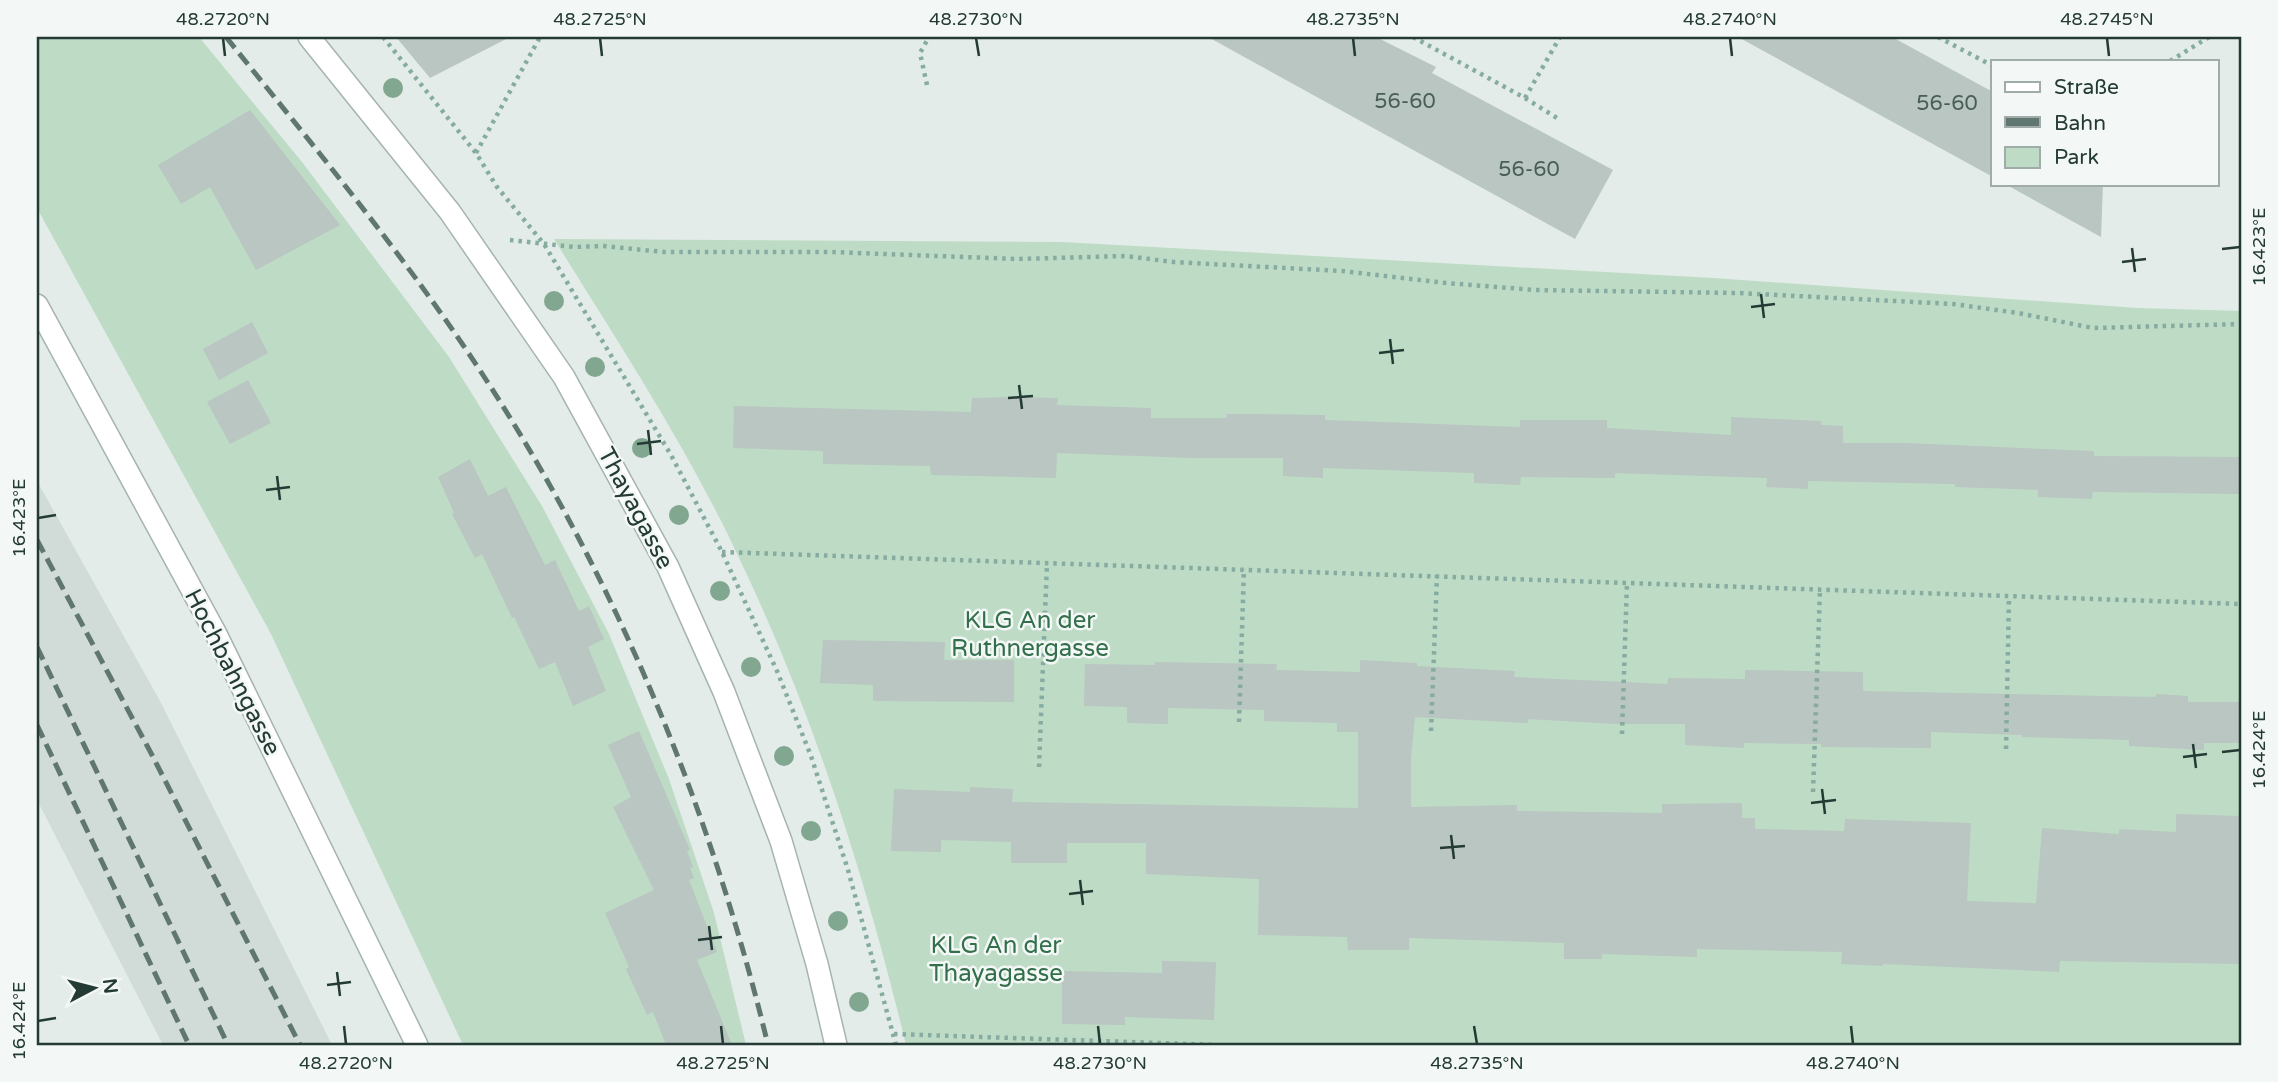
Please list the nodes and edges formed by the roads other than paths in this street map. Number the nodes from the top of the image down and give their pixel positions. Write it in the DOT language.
graph roads {
  1 [pos="309,37"];
  2 [pos="37,305"];
  3 [pos="417,1045"];
  4 [pos="836,1045"];
  1 -- 4 [label="street, Thayagasse"];
  2 -- 3 [label="street, Hochbahngasse"];
}
